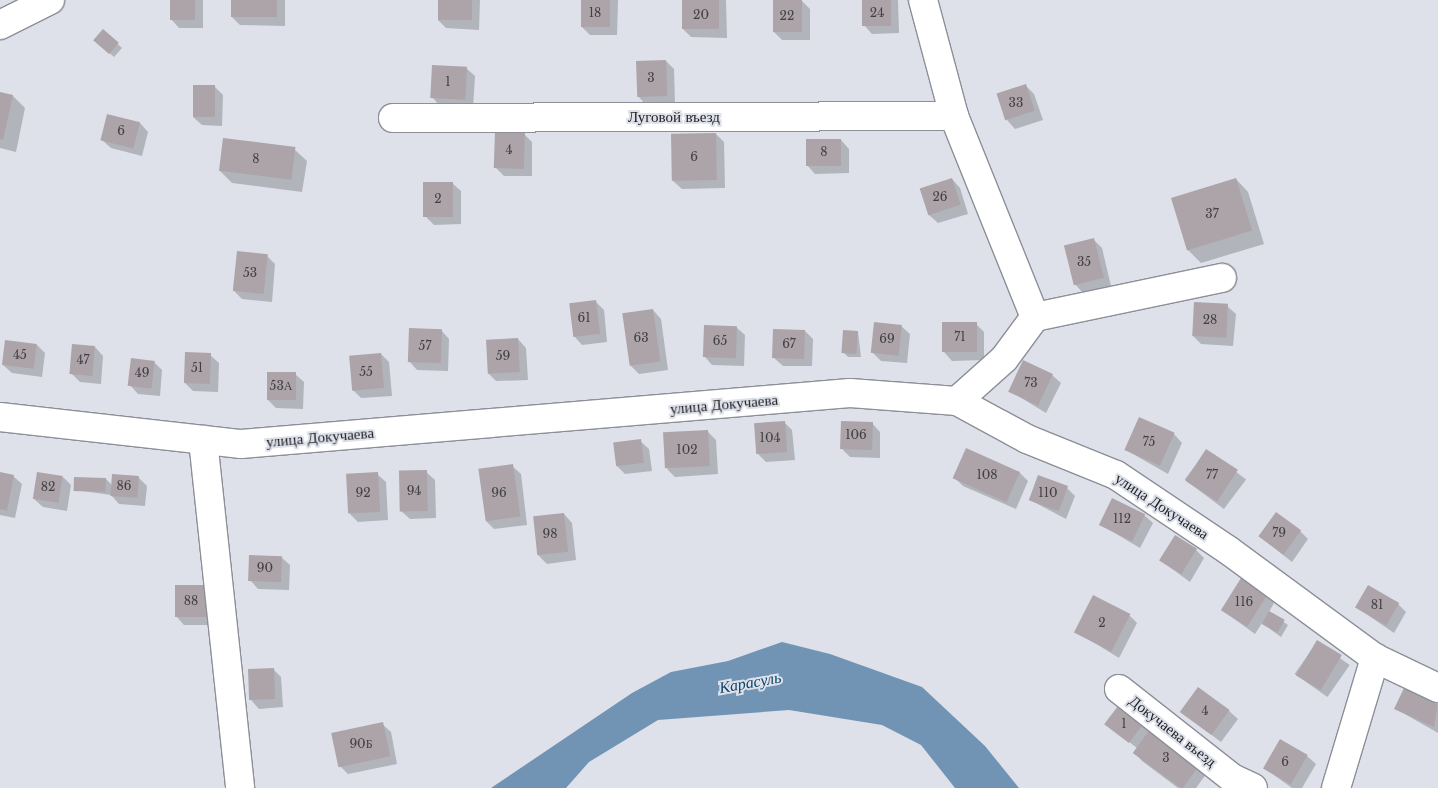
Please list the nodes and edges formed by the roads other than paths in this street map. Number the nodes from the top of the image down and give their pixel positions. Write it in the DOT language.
graph roads {
  1 [pos="50,0"];
  2 [pos="923,0"];
  3 [pos="0,25"];
  4 [pos="954,116"];
  5 [pos="393,118"];
  6 [pos="1222,278"];
  7 [pos="1035,316"];
  8 [pos="957,401"];
  9 [pos="0,417"];
  10 [pos="202,440"];
  11 [pos="1375,658"];
  12 [pos="1438,688"];
  13 [pos="1119,689"];
  14 [pos="240,788"];
  15 [pos="1253,788"];
  16 [pos="1336,788"];
  1 -- 3 [label="street"];
  2 -- 4 [label="street"];
  4 -- 5 [label="street, Луговой въезд"];
  4 -- 7 [label="street"];
  6 -- 7 [label="street"];
  7 -- 8 [label="street"];
  8 -- 10 [label="street, улица Докучаева"];
  8 -- 11 [label="street, улица Докучаева"];
  9 -- 10 [label="street, улица Докучаева"];
  10 -- 14 [label="street"];
  11 -- 12 [label="street, улица Докучаева"];
  11 -- 16 [label="street"];
  13 -- 15 [label="street, Докучаева въезд"];
}
